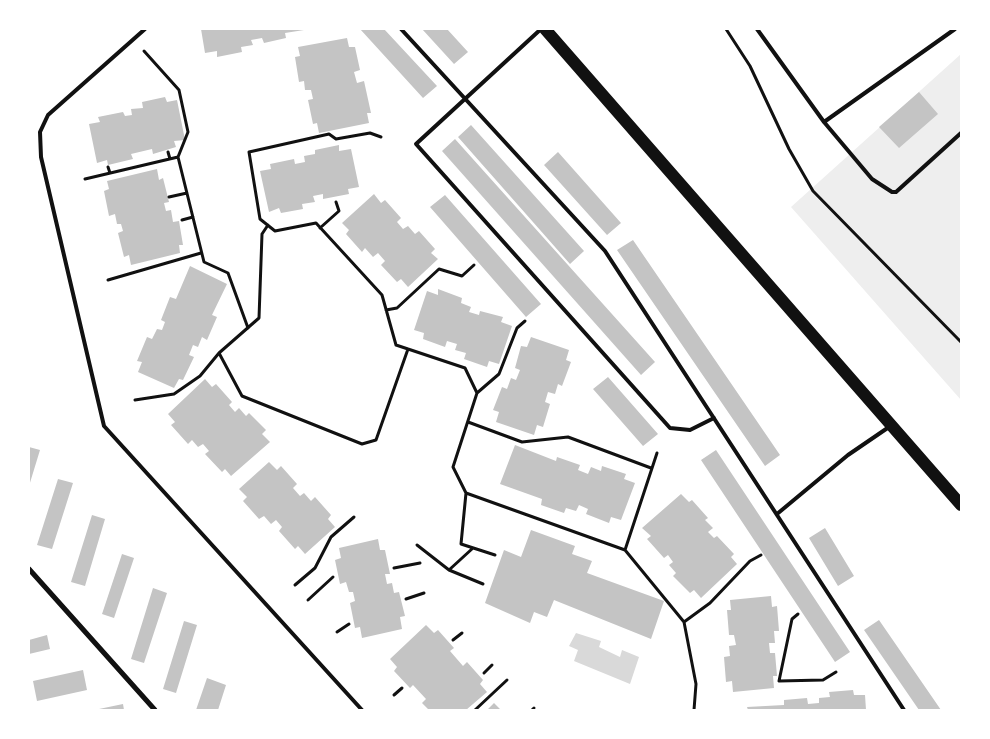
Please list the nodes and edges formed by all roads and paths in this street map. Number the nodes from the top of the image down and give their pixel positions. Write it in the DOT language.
graph roads {
  1 [pos="145,29"];
  2 [pos="402,29"];
  3 [pos="543,29"];
  4 [pos="726,29"];
  5 [pos="757,29"];
  6 [pos="955,29"];
  7 [pos="948,30"];
  8 [pos="144,51"];
  9 [pos="465,99"];
  10 [pos="824,122"];
  11 [pos="961,133"];
  12 [pos="381,138"];
  13 [pos="168,152"];
  14 [pos="178,157"];
  15 [pos="170,159"];
  16 [pos="108,167"];
  17 [pos="110,173"];
  18 [pos="85,179"];
  19 [pos="187,193"];
  20 [pos="169,197"];
  21 [pos="336,202"];
  22 [pos="193,217"];
  23 [pos="182,220"];
  24 [pos="268,225"];
  25 [pos="320,228"];
  26 [pos="201,253"];
  27 [pos="474,265"];
  28 [pos="108,280"];
  29 [pos="386,310"];
  30 [pos="525,321"];
  31 [pos="248,328"];
  32 [pos="961,342"];
  33 [pos="408,349"];
  34 [pos="219,353"];
  35 [pos="478,393"];
  36 [pos="135,400"];
  37 [pos="714,418"];
  38 [pos="468,422"];
  39 [pos="890,425"];
  40 [pos="657,453"];
  41 [pos="651,468"];
  42 [pos="466,493"];
  43 [pos="961,505"];
  44 [pos="777,514"];
  45 [pos="354,518"];
  46 [pos="417,545"];
  47 [pos="473,548"];
  48 [pos="625,550"];
  49 [pos="495,555"];
  50 [pos="761,555"];
  51 [pos="420,563"];
  52 [pos="394,568"];
  53 [pos="29,569"];
  54 [pos="449,570"];
  55 [pos="333,577"];
  56 [pos="483,584"];
  57 [pos="295,585"];
  58 [pos="424,593"];
  59 [pos="406,599"];
  60 [pos="308,600"];
  61 [pos="798,614"];
  62 [pos="684,622"];
  63 [pos="349,624"];
  64 [pos="337,632"];
  65 [pos="462,632"];
  66 [pos="453,640"];
  67 [pos="492,665"];
  68 [pos="836,672"];
  69 [pos="484,673"];
  70 [pos="507,680"];
  71 [pos="402,688"];
  72 [pos="394,695"];
  73 [pos="155,710"];
  74 [pos="362,710"];
  75 [pos="475,710"];
  76 [pos="694,710"];
  77 [pos="904,710"];
  1 -- 74 [label="lane"];
  2 -- 9 [label="lane"];
  3 -- 9 [label="lane"];
  3 -- 39 [label="main road"];
  4 -- 32 [label="path"];
  5 -- 10 [label="lane"];
  6 -- 7 [label="lane"];
  7 -- 10 [label="lane"];
  8 -- 14 [label="path"];
  9 -- 37 [label="lane"];
  9 -- 37 [label="lane"];
  10 -- 11 [label="lane"];
  12 -- 24 [label="path"];
  13 -- 15 [label="path"];
  14 -- 15 [label="path"];
  14 -- 19 [label="path"];
  15 -- 17 [label="path"];
  16 -- 17 [label="path"];
  17 -- 18 [label="path"];
  19 -- 20 [label="path"];
  19 -- 22 [label="path"];
  21 -- 25 [label="path"];
  22 -- 23 [label="path"];
  22 -- 26 [label="path"];
  24 -- 25 [label="path"];
  24 -- 31 [label="path"];
  25 -- 29 [label="path"];
  26 -- 28 [label="path"];
  26 -- 31 [label="path"];
  27 -- 29 [label="path"];
  29 -- 33 [label="path"];
  30 -- 35 [label="path"];
  31 -- 34 [label="path"];
  33 -- 34 [label="path"];
  33 -- 35 [label="path"];
  34 -- 36 [label="path"];
  35 -- 38 [label="path"];
  37 -- 44 [label="lane"];
  38 -- 41 [label="path"];
  38 -- 42 [label="path"];
  39 -- 43 [label="main road"];
  39 -- 44 [label="lane"];
  40 -- 41 [label="path"];
  41 -- 48 [label="path"];
  42 -- 47 [label="path"];
  42 -- 48 [label="path"];
  44 -- 77 [label="lane"];
  45 -- 57 [label="path"];
  46 -- 54 [label="path"];
  47 -- 49 [label="path"];
  47 -- 54 [label="path"];
  48 -- 62 [label="path"];
  50 -- 62 [label="path"];
  51 -- 52 [label="path"];
  53 -- 73 [label="street"];
  54 -- 56 [label="path"];
  55 -- 60 [label="path"];
  58 -- 59 [label="path"];
  61 -- 68 [label="path"];
  62 -- 76 [label="path"];
  63 -- 64 [label="path"];
  65 -- 66 [label="path"];
  67 -- 69 [label="path"];
  70 -- 75 [label="path"];
  71 -- 72 [label="path"];
}
